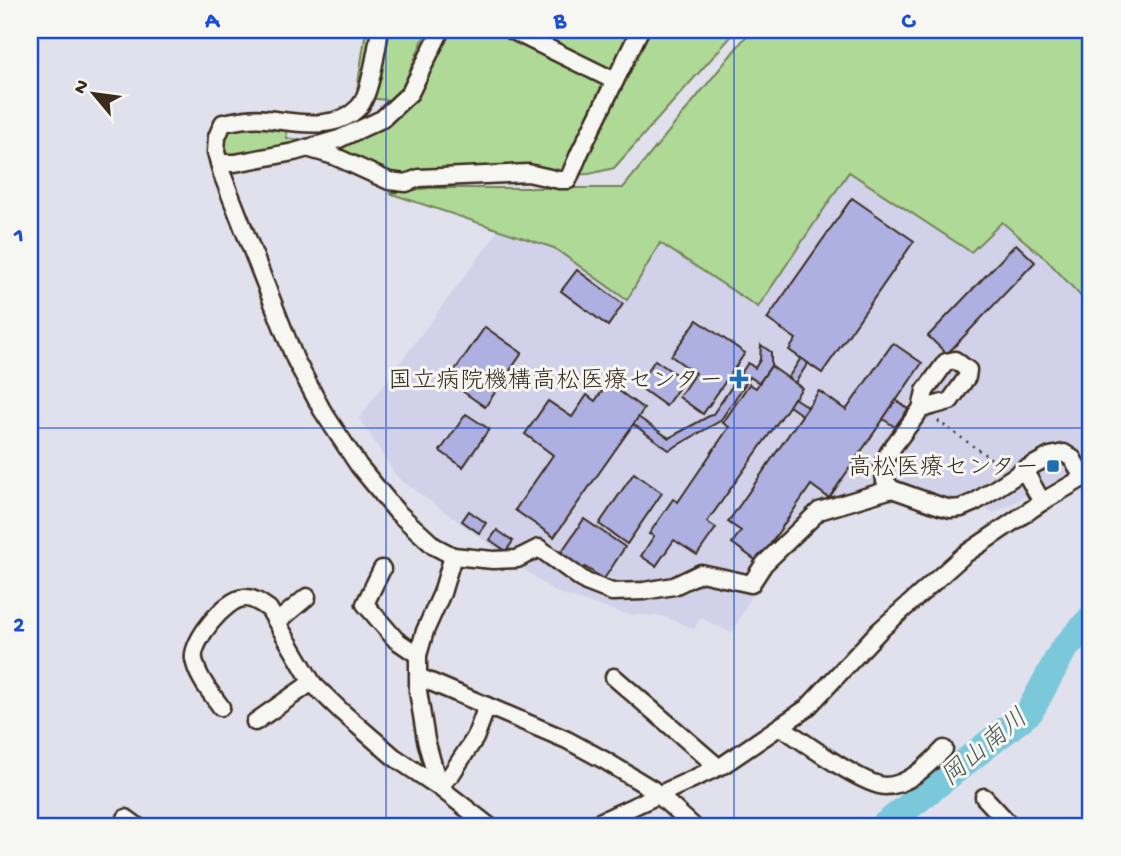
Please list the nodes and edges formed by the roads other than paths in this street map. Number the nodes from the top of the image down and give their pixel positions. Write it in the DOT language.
graph roads {
  1 [pos="380,30"];
  2 [pos="441,30"];
  3 [pos="511,30"];
  4 [pos="640,30"];
  5 [pos="615,81"];
  6 [pos="307,148"];
  7 [pos="219,163"];
  8 [pos="921,409"];
  9 [pos="1019,473"];
  10 [pos="1087,475"];
  11 [pos="892,489"];
  12 [pos="1041,502"];
  13 [pos="453,556"];
  14 [pos="382,569"];
  15 [pos="307,597"];
  16 [pos="277,622"];
  17 [pos="418,655"];
  18 [pos="419,677"];
  19 [pos="614,677"];
  20 [pos="312,682"];
  21 [pos="487,706"];
  22 [pos="221,707"];
  23 [pos="255,722"];
  24 [pos="780,726"];
  25 [pos="944,749"];
  26 [pos="718,767"];
  27 [pos="439,787"];
  28 [pos="658,796"];
  29 [pos="984,797"];
  30 [pos="489,826"];
  31 [pos="591,826"];
  32 [pos="693,826"];
  33 [pos="1011,826"];
  1 -- 7 [label="street"];
  2 -- 6 [label="street"];
  3 -- 5 [label="street"];
  4 -- 5 [label="street"];
  5 -- 6 [label="street"];
  6 -- 7 [label="street"];
  7 -- 13 [label="street"];
  8 -- 11 [label="street"];
  9 -- 10 [label="street"];
  9 -- 11 [label="street"];
  9 -- 12 [label="street"];
  10 -- 12 [label="street"];
  11 -- 13 [label="street"];
  12 -- 24 [label="street"];
  13 -- 17 [label="street"];
  14 -- 17 [label="street"];
  15 -- 16 [label="street"];
  16 -- 20 [label="street"];
  16 -- 22 [label="street"];
  17 -- 18 [label="street"];
  18 -- 21 [label="street"];
  18 -- 27 [label="street"];
  19 -- 26 [label="street"];
  20 -- 23 [label="street"];
  20 -- 27 [label="street"];
  21 -- 27 [label="street"];
  21 -- 28 [label="street"];
  24 -- 25 [label="street"];
  24 -- 26 [label="street"];
  26 -- 28 [label="street"];
  27 -- 30 [label="street"];
  28 -- 31 [label="street"];
  28 -- 32 [label="street"];
  29 -- 33 [label="street"];
}
